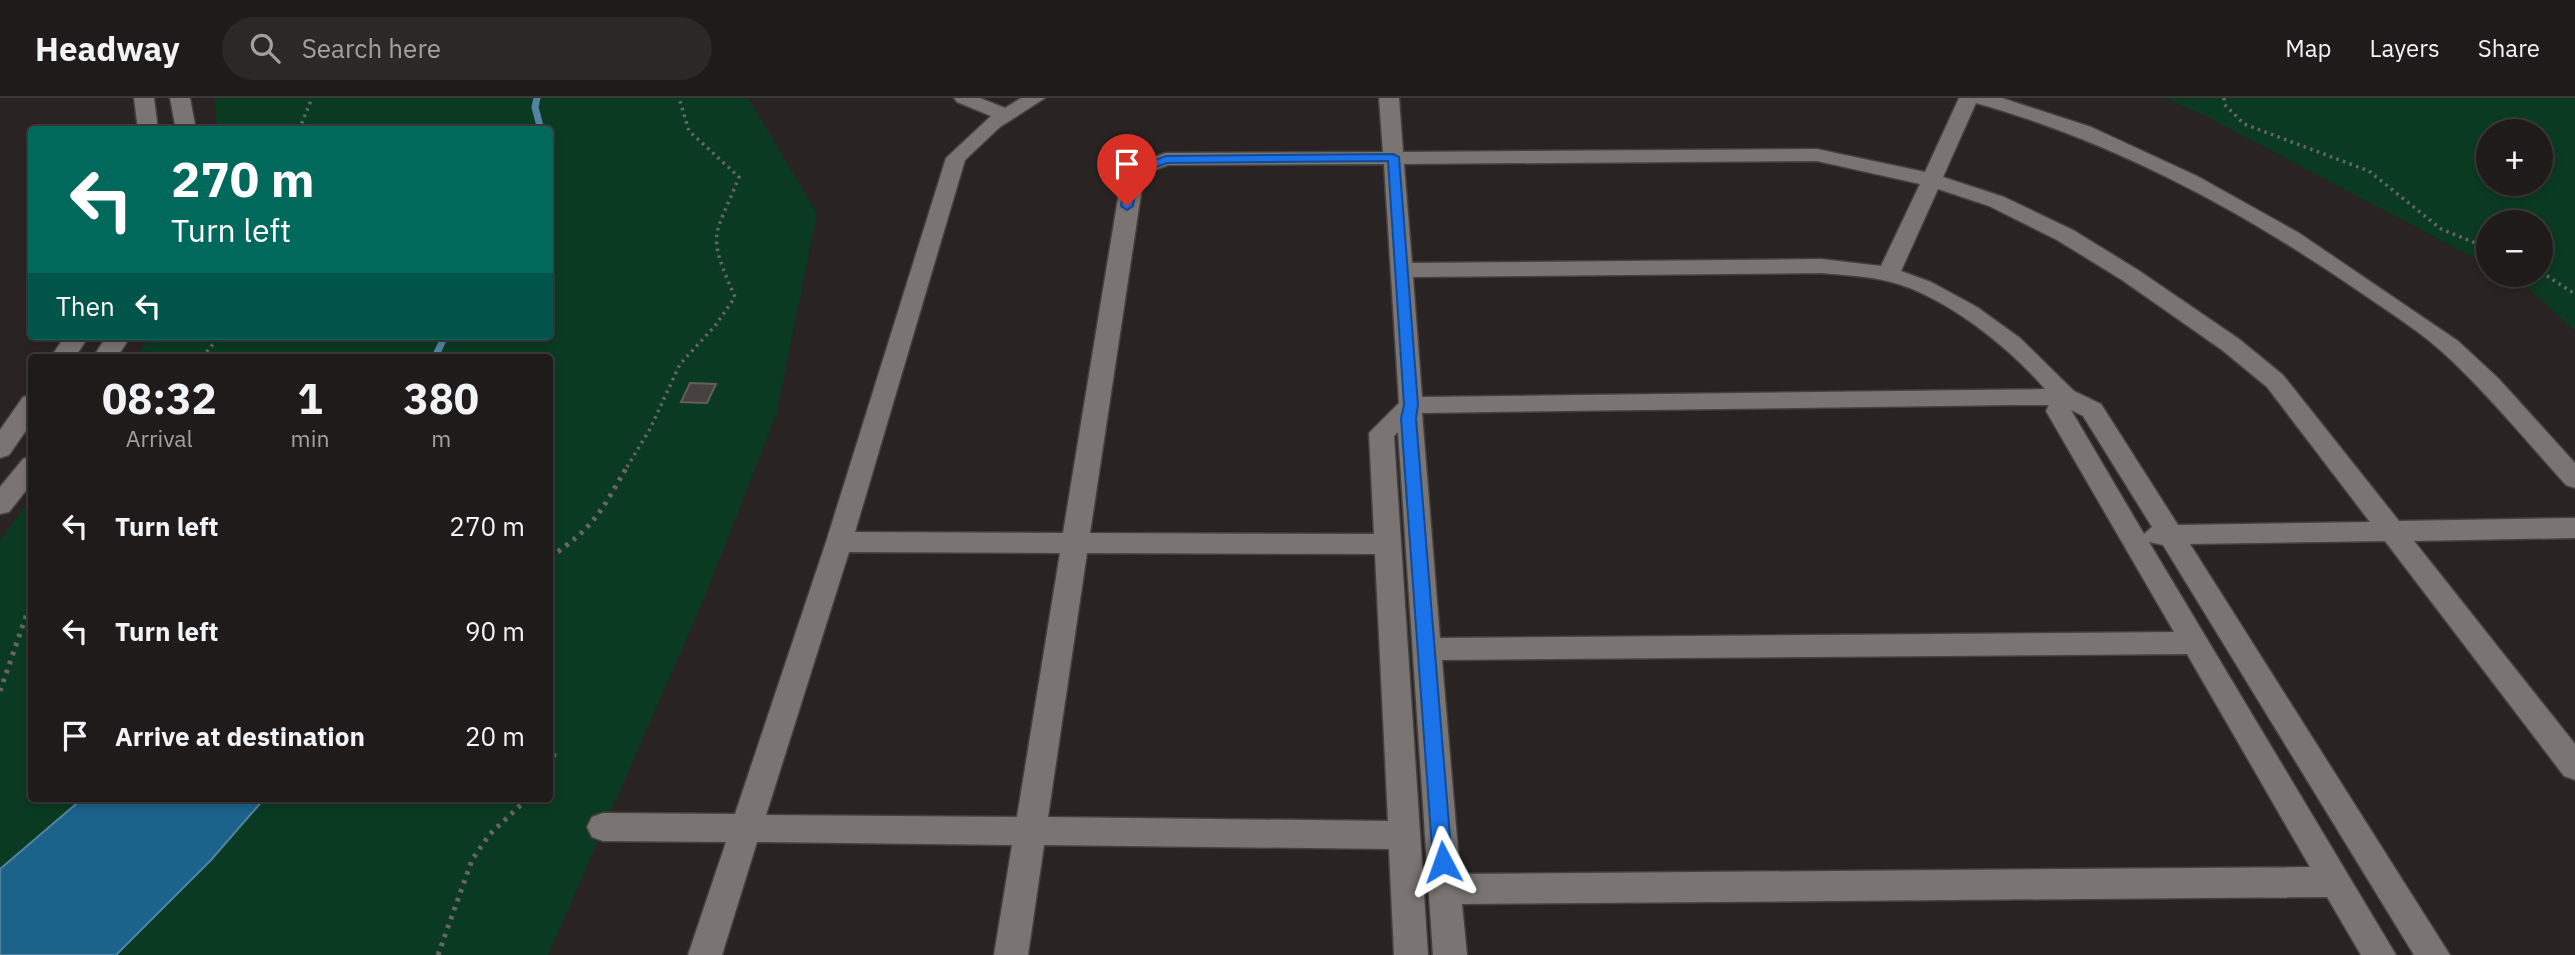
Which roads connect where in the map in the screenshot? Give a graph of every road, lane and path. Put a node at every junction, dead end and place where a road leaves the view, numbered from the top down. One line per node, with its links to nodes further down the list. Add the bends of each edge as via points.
1 (144, 98): 12 (street)
2 (180, 98): 13 (street)
3 (312, 98): 14 (path)
4 (679, 98): 38 (path, via 688,130 730,163 739,177 715,240 735,297 680,364 650,429 596,520)
5 (964, 98): 11 (street)
6 (1035, 98): 11 (street)
7 (1389, 98): 15 (street)
8 (1969, 98): 16 (street)
9 (1981, 98): 29 (street, via 2057,121 2163,168 2235,205 2357,279 2459,355)
10 (2224, 98): 17 (path, via 2224,104 2244,124 2369,171 2441,229)
11 (1005, 115): 35 (street, via 956,158)
12 (148, 126)
13 (185, 126)
14 (301, 126)
15 (1393, 157): 16 (street, via 1817,155); 18 (street); 36 (street, via 1183,158 1136,170)
16 (1931, 181): 19 (street); 32 (street, via 1975,194 2080,244 2220,335 2275,381)
17 (2476, 243)
18 (1401, 270): 19 (street, via 1821,266); 25 (street)
19 (1888, 275): 24 (street, via 1932,292 1999,333)
20 (2553, 280): 21 (path)
21 (2575, 294)
22 (217, 340): 23 (path)
23 (205, 354)
24 (2065, 397): 25 (street); 33 (street, via 2092,410); 34 (street, via 2058,411)
25 (1411, 405): 37 (street, via 1381,433); 41 (street)
26 (28, 409): 27 (street)
27 (0, 449)
28 (28, 470): 30 (street)
29 (2575, 479)
30 (0, 505)
31 (2575, 528): 32 (street)
32 (2392, 531): 33 (street); 43 (street)
33 (2171, 534): 34 (street); 57 (street)
34 (2131, 536): 40 (street)
35 (839, 542): 36 (street); 46 (street)
36 (1075, 543): 37 (street); 47 (street)
37 (1387, 544): 48 (street)
38 (553, 554)
39 (28, 610): 42 (path)
40 (2195, 643): 41 (street); 49 (street)
41 (1426, 649): 50 (street)
42 (0, 691)
43 (2575, 767)
44 (524, 802): 51 (path, via 489,835 472,860)
45 (604, 827): 46 (street)
46 (746, 828): 47 (street); 52 (street)
47 (1030, 831): 48 (street); 53 (street)
48 (1404, 835): 54 (street)
49 (2336, 881): 50 (street); 56 (street)
50 (1445, 889): 55 (street)
51 (438, 955)
52 (705, 955)
53 (1011, 955)
54 (1411, 955)
55 (1450, 955)
56 (2379, 955)
57 (2433, 955)

